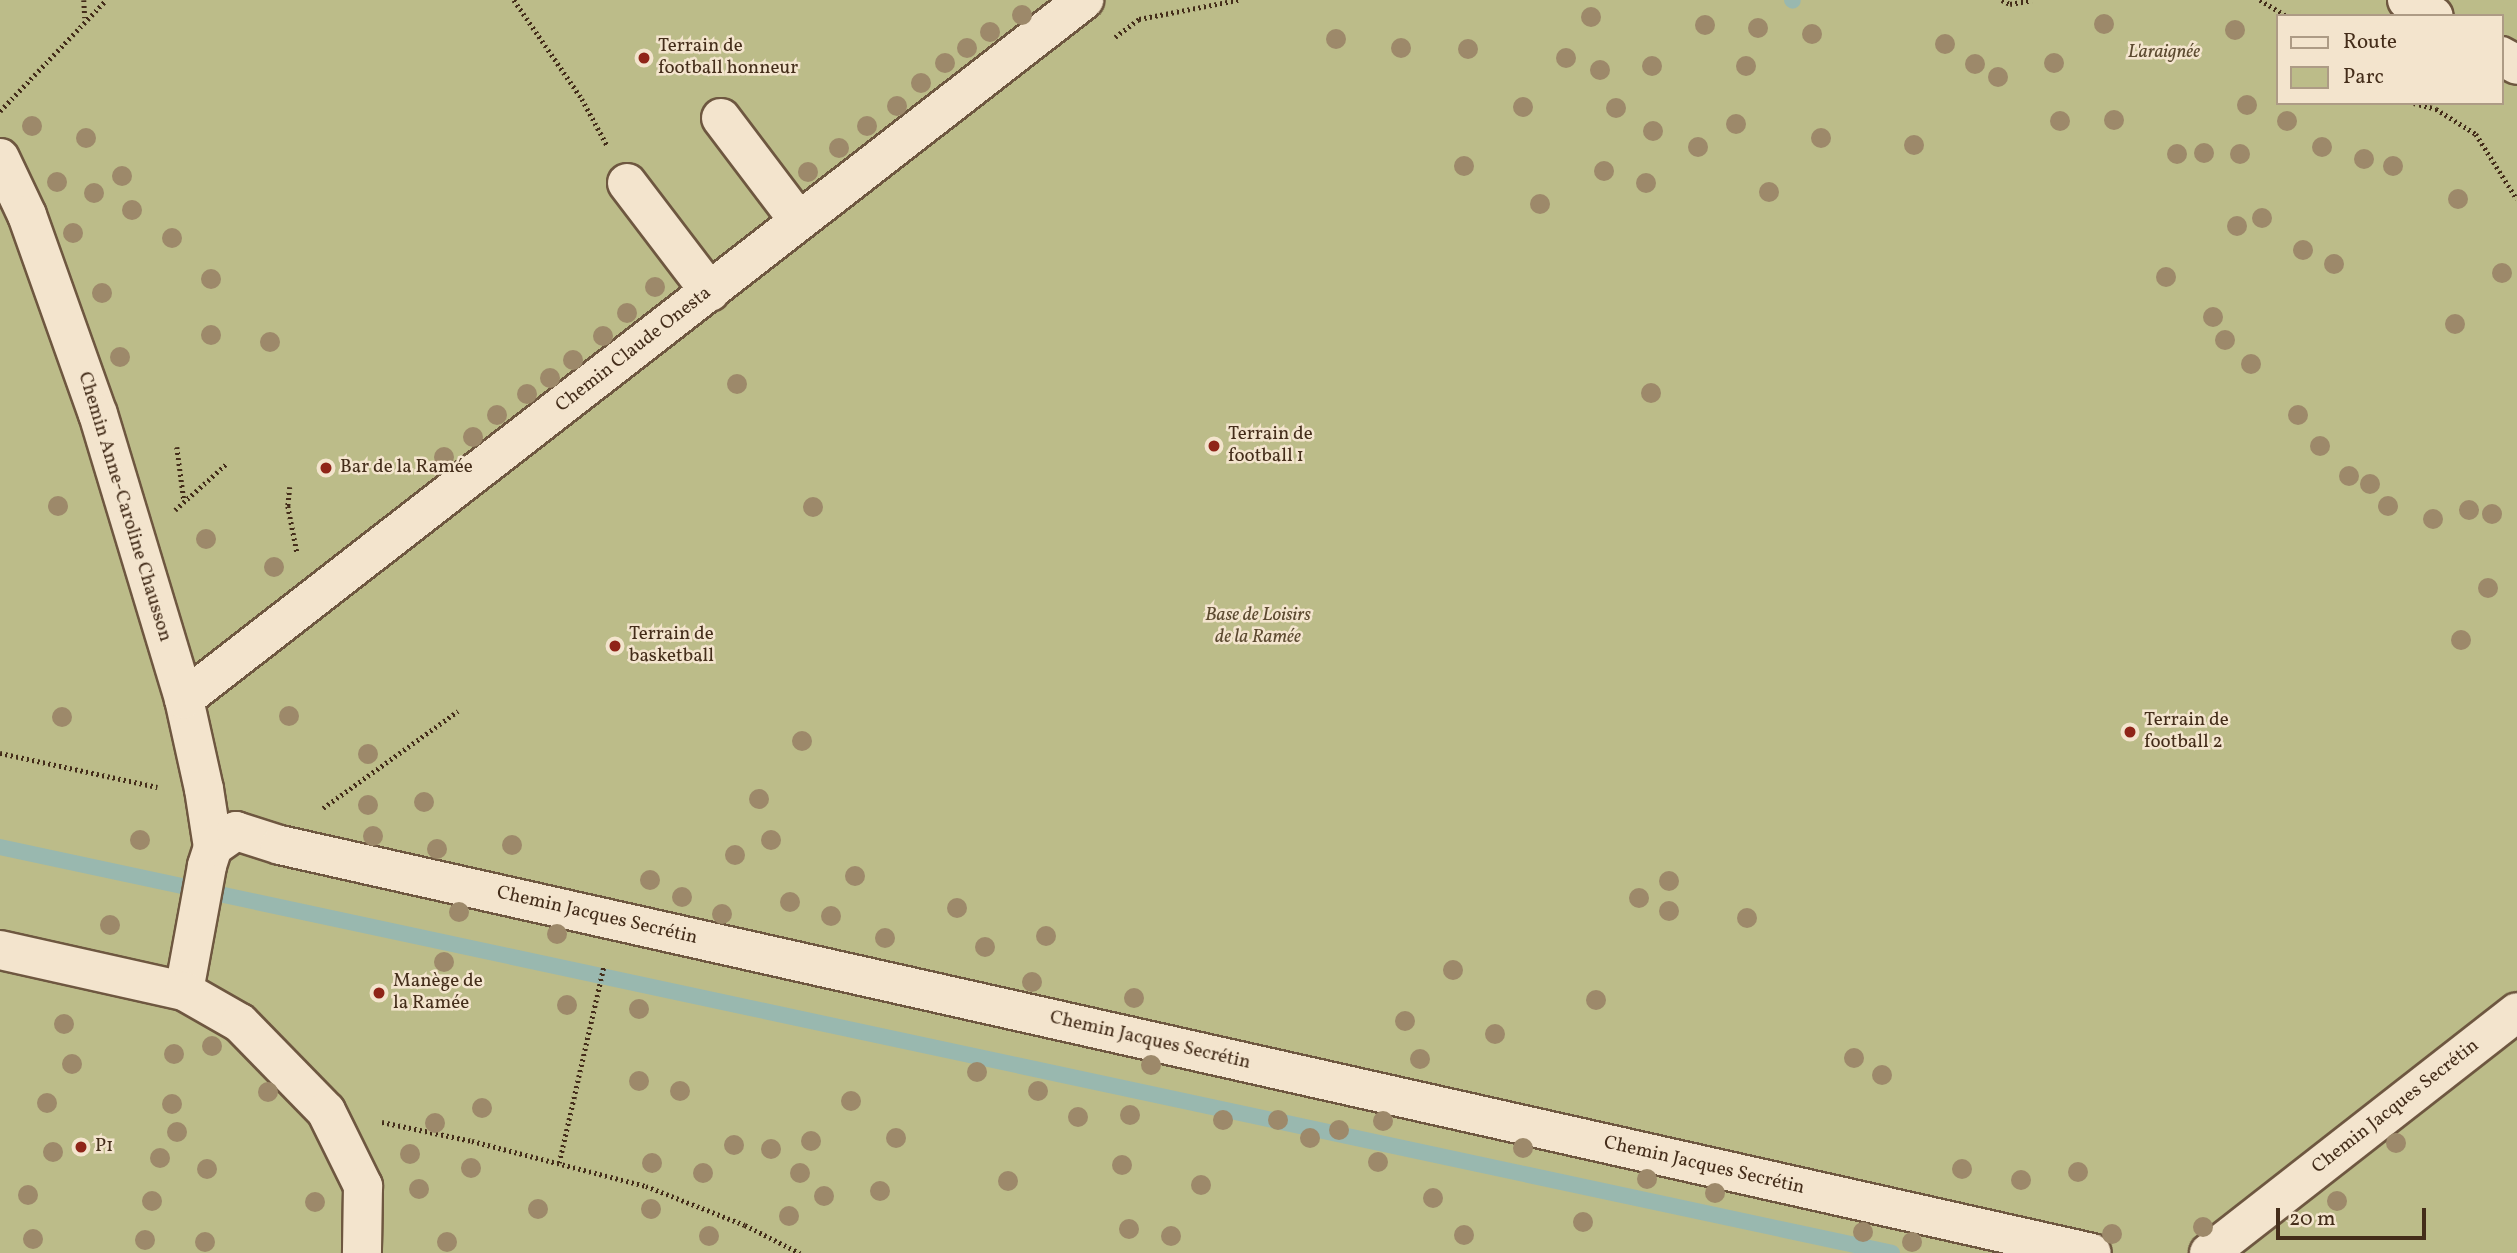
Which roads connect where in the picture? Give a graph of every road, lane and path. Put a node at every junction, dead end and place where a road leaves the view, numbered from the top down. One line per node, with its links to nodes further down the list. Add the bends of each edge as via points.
1 (84, 0): 11 (path)
2 (106, 0): 11 (path)
3 (514, 0): 16 (path, via 582,99)
4 (1084, 0): 18 (lane, Chemin Claude Onesta)
5 (2002, 0): 6 (path, via 2010,4)
6 (2032, 0)
7 (2260, 0): 9 (path)
8 (2407, 0): 10 (lane)
9 (2284, 14)
10 (2431, 14)
11 (85, 19): 13 (path)
12 (2421, 105): 17 (path, via 2476,134)
13 (0, 111)
14 (721, 118): 18 (lane)
15 (0, 158): 24 (lane, Chemin Anne-Caroline Chausson, via 27,215 98,414)
16 (627, 183): 19 (lane)
17 (2517, 199)
18 (799, 221): 19 (lane, Chemin Claude Onesta)
19 (710, 292): 25 (lane, Chemin Claude Onesta)
20 (177, 447): 23 (path)
21 (226, 464): 23 (path)
22 (290, 488): 25 (path, via 288,506 303,582)
23 (184, 501): 24 (path, via 151,531)
24 (134, 538): 26 (lane, Chemin Anne-Caroline Chausson)
25 (316, 596): 26 (lane, Chemin Claude Onesta)
26 (184, 699): 29 (lane, Chemin Anne-Caroline Chausson)
27 (458, 711): 30 (path, via 299,825)
28 (0, 753): 29 (path, via 162,788)
29 (204, 789): 31 (lane, Chemin Anne-Caroline Chausson)
30 (280, 845): 31 (lane, Chemin Jacques Secrétin, via 236,831); 40 (lane, Chemin Jacques Secrétin)
31 (210, 856): 34 (lane, Chemin Anne-Caroline Chausson)
32 (0, 950): 34 (lane)
33 (603, 967): 37 (path)
34 (184, 991): 38 (lane, via 240,1023 326,1111 363,1186)
35 (2517, 1013): 41 (lane, Chemin Jacques Secrétin)
36 (380, 1121): 37 (path)
37 (559, 1163): 39 (path, via 646,1186 745,1225)
38 (362, 1253)
39 (800, 1253)
40 (2092, 1253)
41 (2209, 1253)

